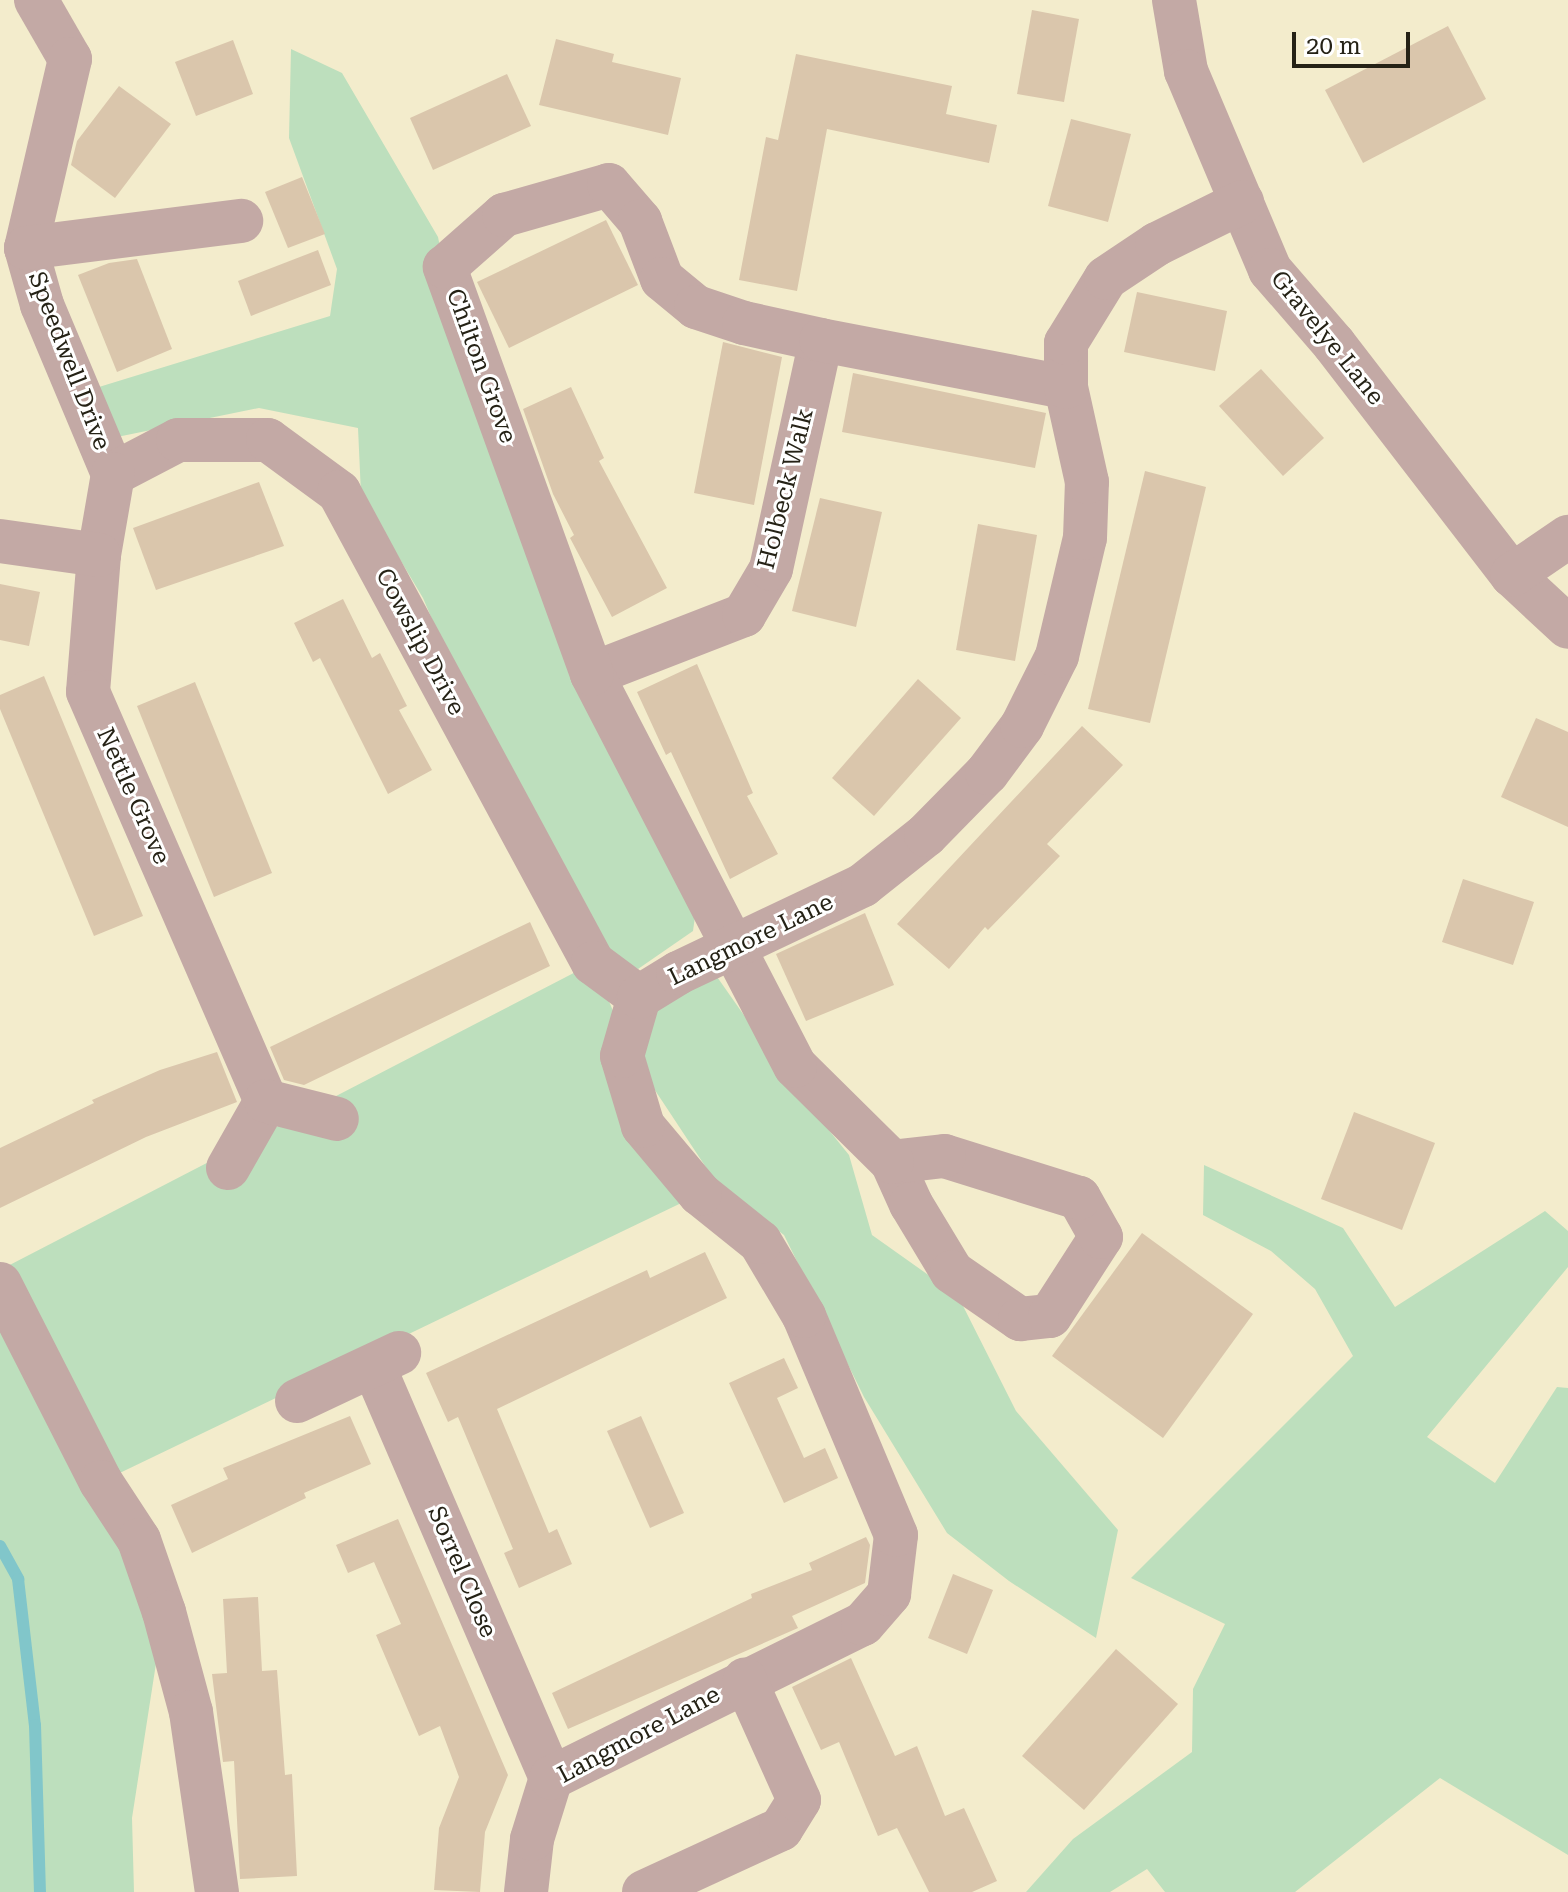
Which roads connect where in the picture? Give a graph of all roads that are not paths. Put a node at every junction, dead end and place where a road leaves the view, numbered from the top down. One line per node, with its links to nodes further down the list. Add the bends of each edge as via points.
1 (36, 0): 5 (street, Speedwell Drive, via 70,59)
2 (1174, 0): 3 (street, Gravelye Lane, via 1186,71)
3 (1242, 202): 7 (street, Langmore Lane, via 1157,244 1106,278 1066,343); 12 (street, Gravelye Lane, via 1270,270 1334,344)
4 (241, 221): 5 (street, Speedwell Drive)
5 (26, 248): 8 (street, Speedwell Drive, via 42,305)
6 (821, 340): 7 (street, Chilton Grove); 14 (street, Holbeck Walk, via 771,569 744,615); 14 (street, Chilton Grove, via 696,307 662,279 640,221 609,185 504,215 445,267)
7 (1066, 387): 15 (street, Langmore Lane, via 1087,482 1085,538 1057,656 1022,726 987,773 926,835 863,885)
8 (113, 474): 11 (street, Nettle Grove); 16 (street, Cowslip Drive, via 178,440 268,440 339,492 593,963)
9 (1568, 537): 12 (street)
10 (0, 541): 11 (street)
11 (99, 555): 17 (street, Nettle Grove, via 88,692)
12 (1512, 575): 13 (street, Gravelye Lane)
13 (1568, 627)
14 (592, 674): 15 (street, Chilton Grove)
15 (731, 947): 16 (street, Langmore Lane); 19 (street, Chilton Grove, via 795,1066)
16 (639, 997): 23 (street, Langmore Lane, via 622,1056 643,1126 700,1194 760,1242 804,1316 896,1535 889,1594 863,1624)
17 (266, 1101): 18 (street); 20 (street)
18 (337, 1119)
19 (892, 1162): 19 (street, via 944,1156 1079,1198 1101,1237 1050,1316 1020,1319 952,1272)
20 (228, 1168)
21 (0, 1284): 25 (street, via 101,1482 139,1540 191,1712)
22 (297, 1401): 24 (street, Sorrel Close, via 386,1360)
23 (745, 1680): 24 (street, Langmore Lane); 27 (street, Langmore Lane, via 799,1800 781,1829)
24 (551, 1778): 26 (street, Langmore Lane, via 532,1839)
25 (217, 1892)
26 (526, 1892)
27 (644, 1892)

